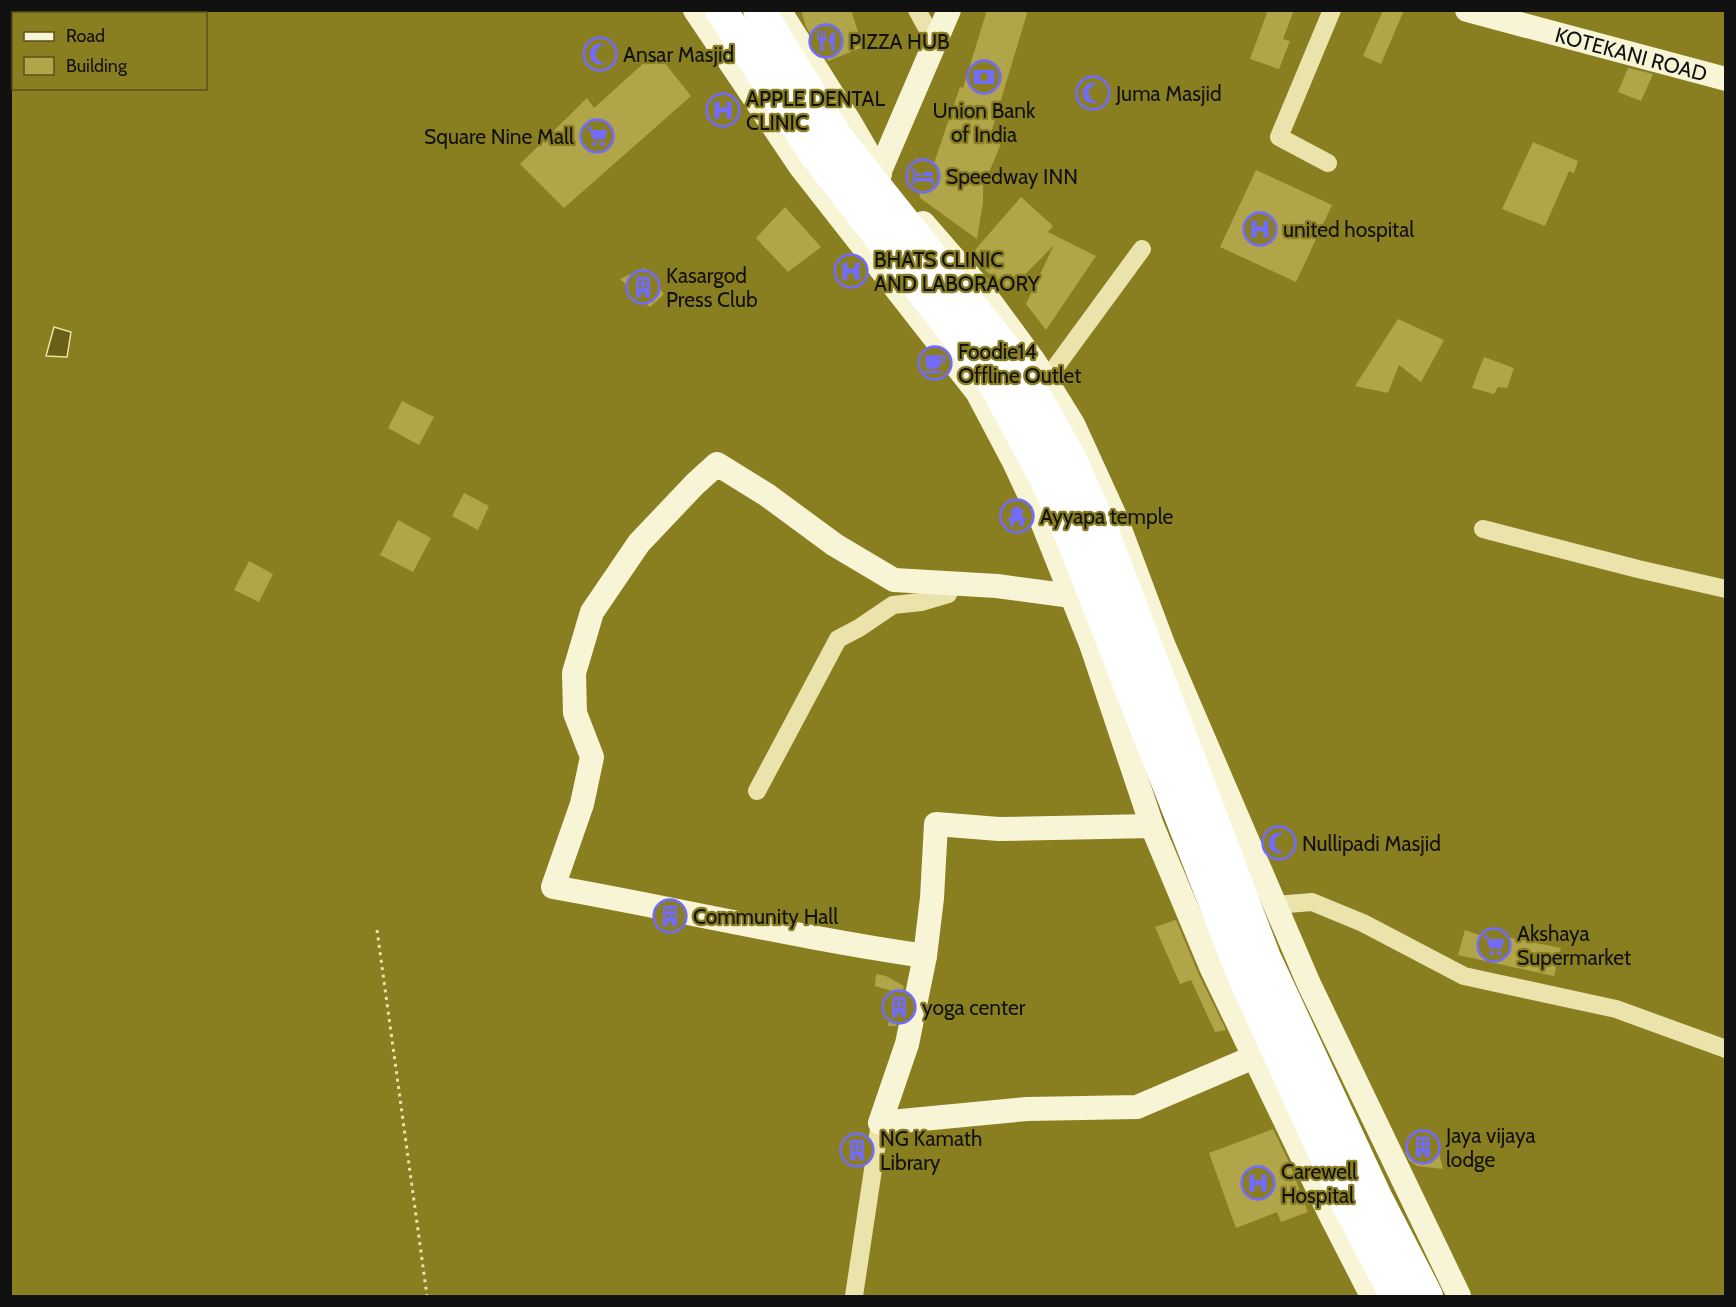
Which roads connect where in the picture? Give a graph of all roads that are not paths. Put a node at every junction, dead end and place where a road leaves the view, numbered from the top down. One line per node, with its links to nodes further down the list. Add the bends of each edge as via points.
1 (695, 10): 19 (street, via 800,166 977,392 1029,493)
2 (721, 10): 14 (highway, via 815,154)
3 (759, 10): 14 (highway)
4 (779, 10): 12 (street)
5 (917, 10): 9 (street)
6 (950, 10): 9 (street)
7 (1332, 10): 11 (street, via 1279,137)
8 (1467, 10): 10 (street, KOTEKANI ROAD)
9 (935, 43): 12 (street)
10 (1725, 79)
11 (1328, 163)
12 (879, 173): 15 (street, via 984,293)
13 (1142, 249): 15 (street)
14 (936, 285): 29 (highway, via 1044,476 1242,973 1346,1201); 30 (highway, via 1018,365 1071,460 1103,532 1265,958 1376,1197)
15 (1046, 380): 22 (street, via 1073,424 1115,516 1163,644)
16 (1483, 529): 18 (street)
17 (952, 585): 19 (street, via 997,586); 20 (street, via 948,594 893,605 838,639); 23 (street, via 894,580 835,545 768,495 717,464 639,543 592,612 574,673 575,713 592,757 582,804 553,887 839,944)
18 (1725, 588)
19 (1072, 596): 21 (street)
20 (757, 791)
21 (1152, 826): 23 (street, via 999,829 936,824); 25 (street)
22 (1275, 905): 24 (street, via 1312,902 1363,923 1464,976 1616,1009); 31 (street)
23 (925, 956): 26 (street, via 907,1044)
24 (1725, 1049)
25 (1254, 1057): 26 (street, via 1137,1107 1027,1109); 28 (street)
26 (880, 1123): 27 (street)
27 (854, 1296)
28 (1372, 1296)
29 (1396, 1296)
30 (1427, 1296)
31 (1459, 1296)

